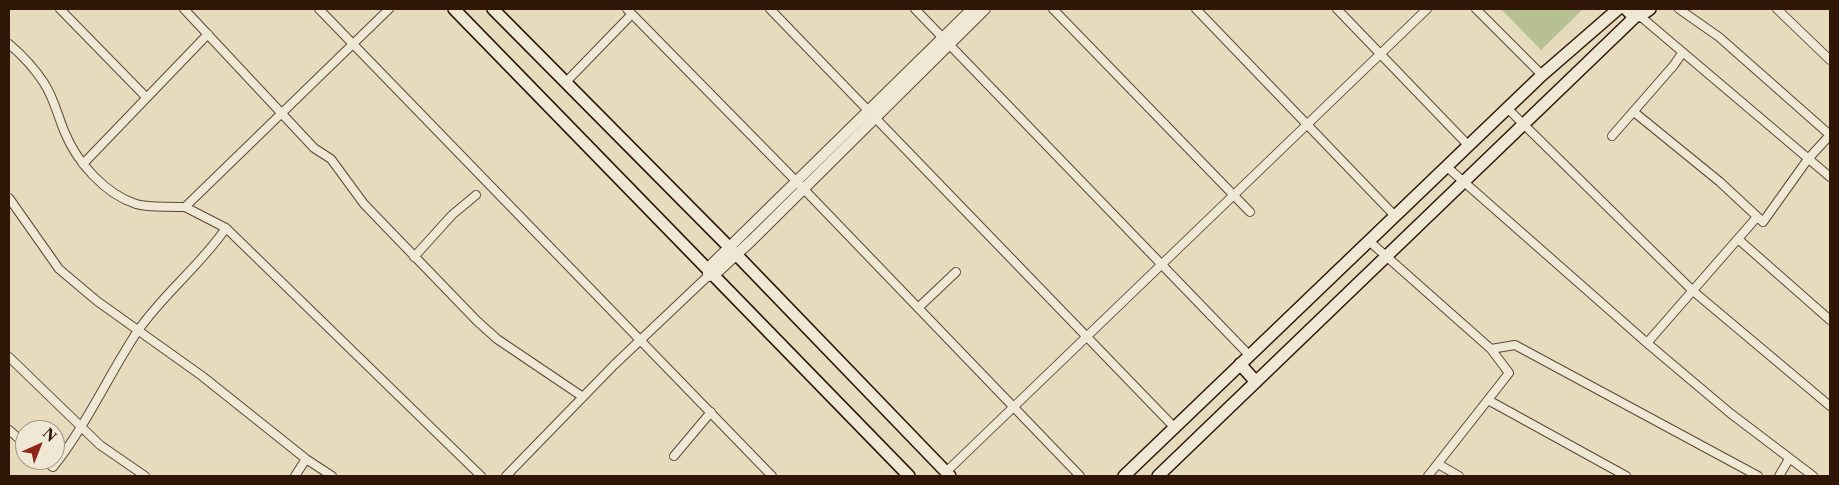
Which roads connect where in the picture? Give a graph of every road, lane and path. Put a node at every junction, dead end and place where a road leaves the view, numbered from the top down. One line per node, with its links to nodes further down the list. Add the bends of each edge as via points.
1 (60, 9): 30 (street)
2 (184, 9): 21 (street)
3 (319, 9): 23 (street)
4 (389, 9): 23 (street)
5 (454, 9): 61 (main road)
6 (493, 9): 29 (main road)
7 (770, 9): 33 (street)
8 (915, 9): 22 (street)
9 (972, 9): 22 (street)
10 (985, 9): 22 (street)
11 (1053, 9): 47 (street)
12 (1196, 9): 35 (street)
13 (1337, 9): 26 (street)
14 (1427, 9): 26 (street)
15 (1476, 9): 28 (street)
16 (1618, 9): 28 (main road)
17 (1679, 9): 37 (street, via 1719,37)
18 (1777, 9): 27 (street)
19 (630, 12): 29 (street); 45 (street)
20 (1638, 12): 25 (street); 36 (main road)
21 (208, 34): 30 (street); 32 (street)
22 (945, 41): 33 (street); 59 (street)
23 (352, 43): 32 (street); 67 (street)
24 (9, 44): 41 (street, via 44,83 65,135)
25 (1682, 53): 34 (street); 40 (street)
26 (1381, 54): 35 (street); 39 (street)
27 (1830, 60)
28 (1542, 75): 31 (main road)
29 (566, 82): 56 (main road)
30 (146, 97): 41 (street)
31 (1508, 109): 36 (street); 39 (main road)
32 (282, 111): 49 (street); 57 (street, via 314,148 330,159 364,204)
33 (872, 112): 45 (street); 66 (street)
34 (1634, 112): 38 (street); 52 (street, via 1720,182)
35 (1307, 124): 47 (street); 51 (street)
36 (1524, 124): 44 (main road); 62 (street)
37 (1830, 135): 40 (street)
38 (1612, 136)
39 (1469, 146): 42 (main road)
40 (1808, 159): 43 (street); 52 (street, via 1763,222)
41 (83, 164): 49 (street, via 116,195 136,204)
42 (1447, 167): 44 (street); 51 (main road)
43 (1830, 177)
44 (1463, 183): 58 (main road); 68 (street)
45 (799, 184): 56 (street); 63 (street)
46 (476, 195): 57 (street, via 452,215)
47 (1233, 195): 50 (street); 59 (street)
48 (9, 198): 65 (street, via 59,268)
49 (185, 207): 53 (street)
50 (1250, 212)
51 (1395, 216): 55 (main road)
52 (1757, 217): 54 (street)
53 (226, 228): 65 (street, via 212,249 163,298); 90 (street)
54 (1738, 239): 62 (street); 64 (street)
55 (1369, 241): 58 (street); 70 (main road)
56 (733, 251): 61 (street); 86 (main road)
57 (414, 257): 74 (street, via 497,339)
58 (1386, 257): 69 (street); 73 (main road)
59 (1161, 264): 66 (street); 70 (street)
60 (956, 272): 63 (street)
61 (710, 273): 67 (street); 93 (main road)
62 (1693, 291): 68 (street); 76 (street)
63 (918, 308): 77 (street)
64 (1830, 320)
65 (138, 332): 79 (street); 83 (street, via 202,376)
66 (1087, 335): 77 (street); 80 (street)
67 (641, 340): 74 (street); 78 (street)
68 (1647, 343): 84 (street)
69 (1491, 348): 75 (street, via 1509,373); 100 (street, via 1515,345)
70 (1249, 355): 72 (main road)
71 (9, 357): 79 (street)
72 (1240, 364): 73 (main road); 80 (main road)
73 (1256, 382): 96 (main road)
74 (583, 398): 91 (street)
75 (1488, 400): 85 (street); 99 (street)
76 (1830, 406)
77 (1013, 407): 86 (street); 94 (street)
78 (711, 412): 82 (street); 92 (street)
79 (80, 426): 81 (street); 87 (street, via 100,445)
80 (1174, 427): 95 (main road)
81 (65, 452)
82 (674, 456)
83 (306, 459): 88 (street); 89 (street)
84 (1789, 459): 101 (street); 102 (street)
85 (1438, 464): 97 (street); 98 (street)
86 (948, 474)
87 (145, 476)
88 (295, 476)
89 (332, 476)
90 (481, 476)
91 (508, 476)
92 (772, 476)
93 (909, 476)
94 (1080, 476)
95 (1124, 476)
96 (1158, 476)
97 (1428, 476)
98 (1459, 476)
99 (1626, 476)
100 (1758, 476)
101 (1779, 476)
102 (1813, 476)

